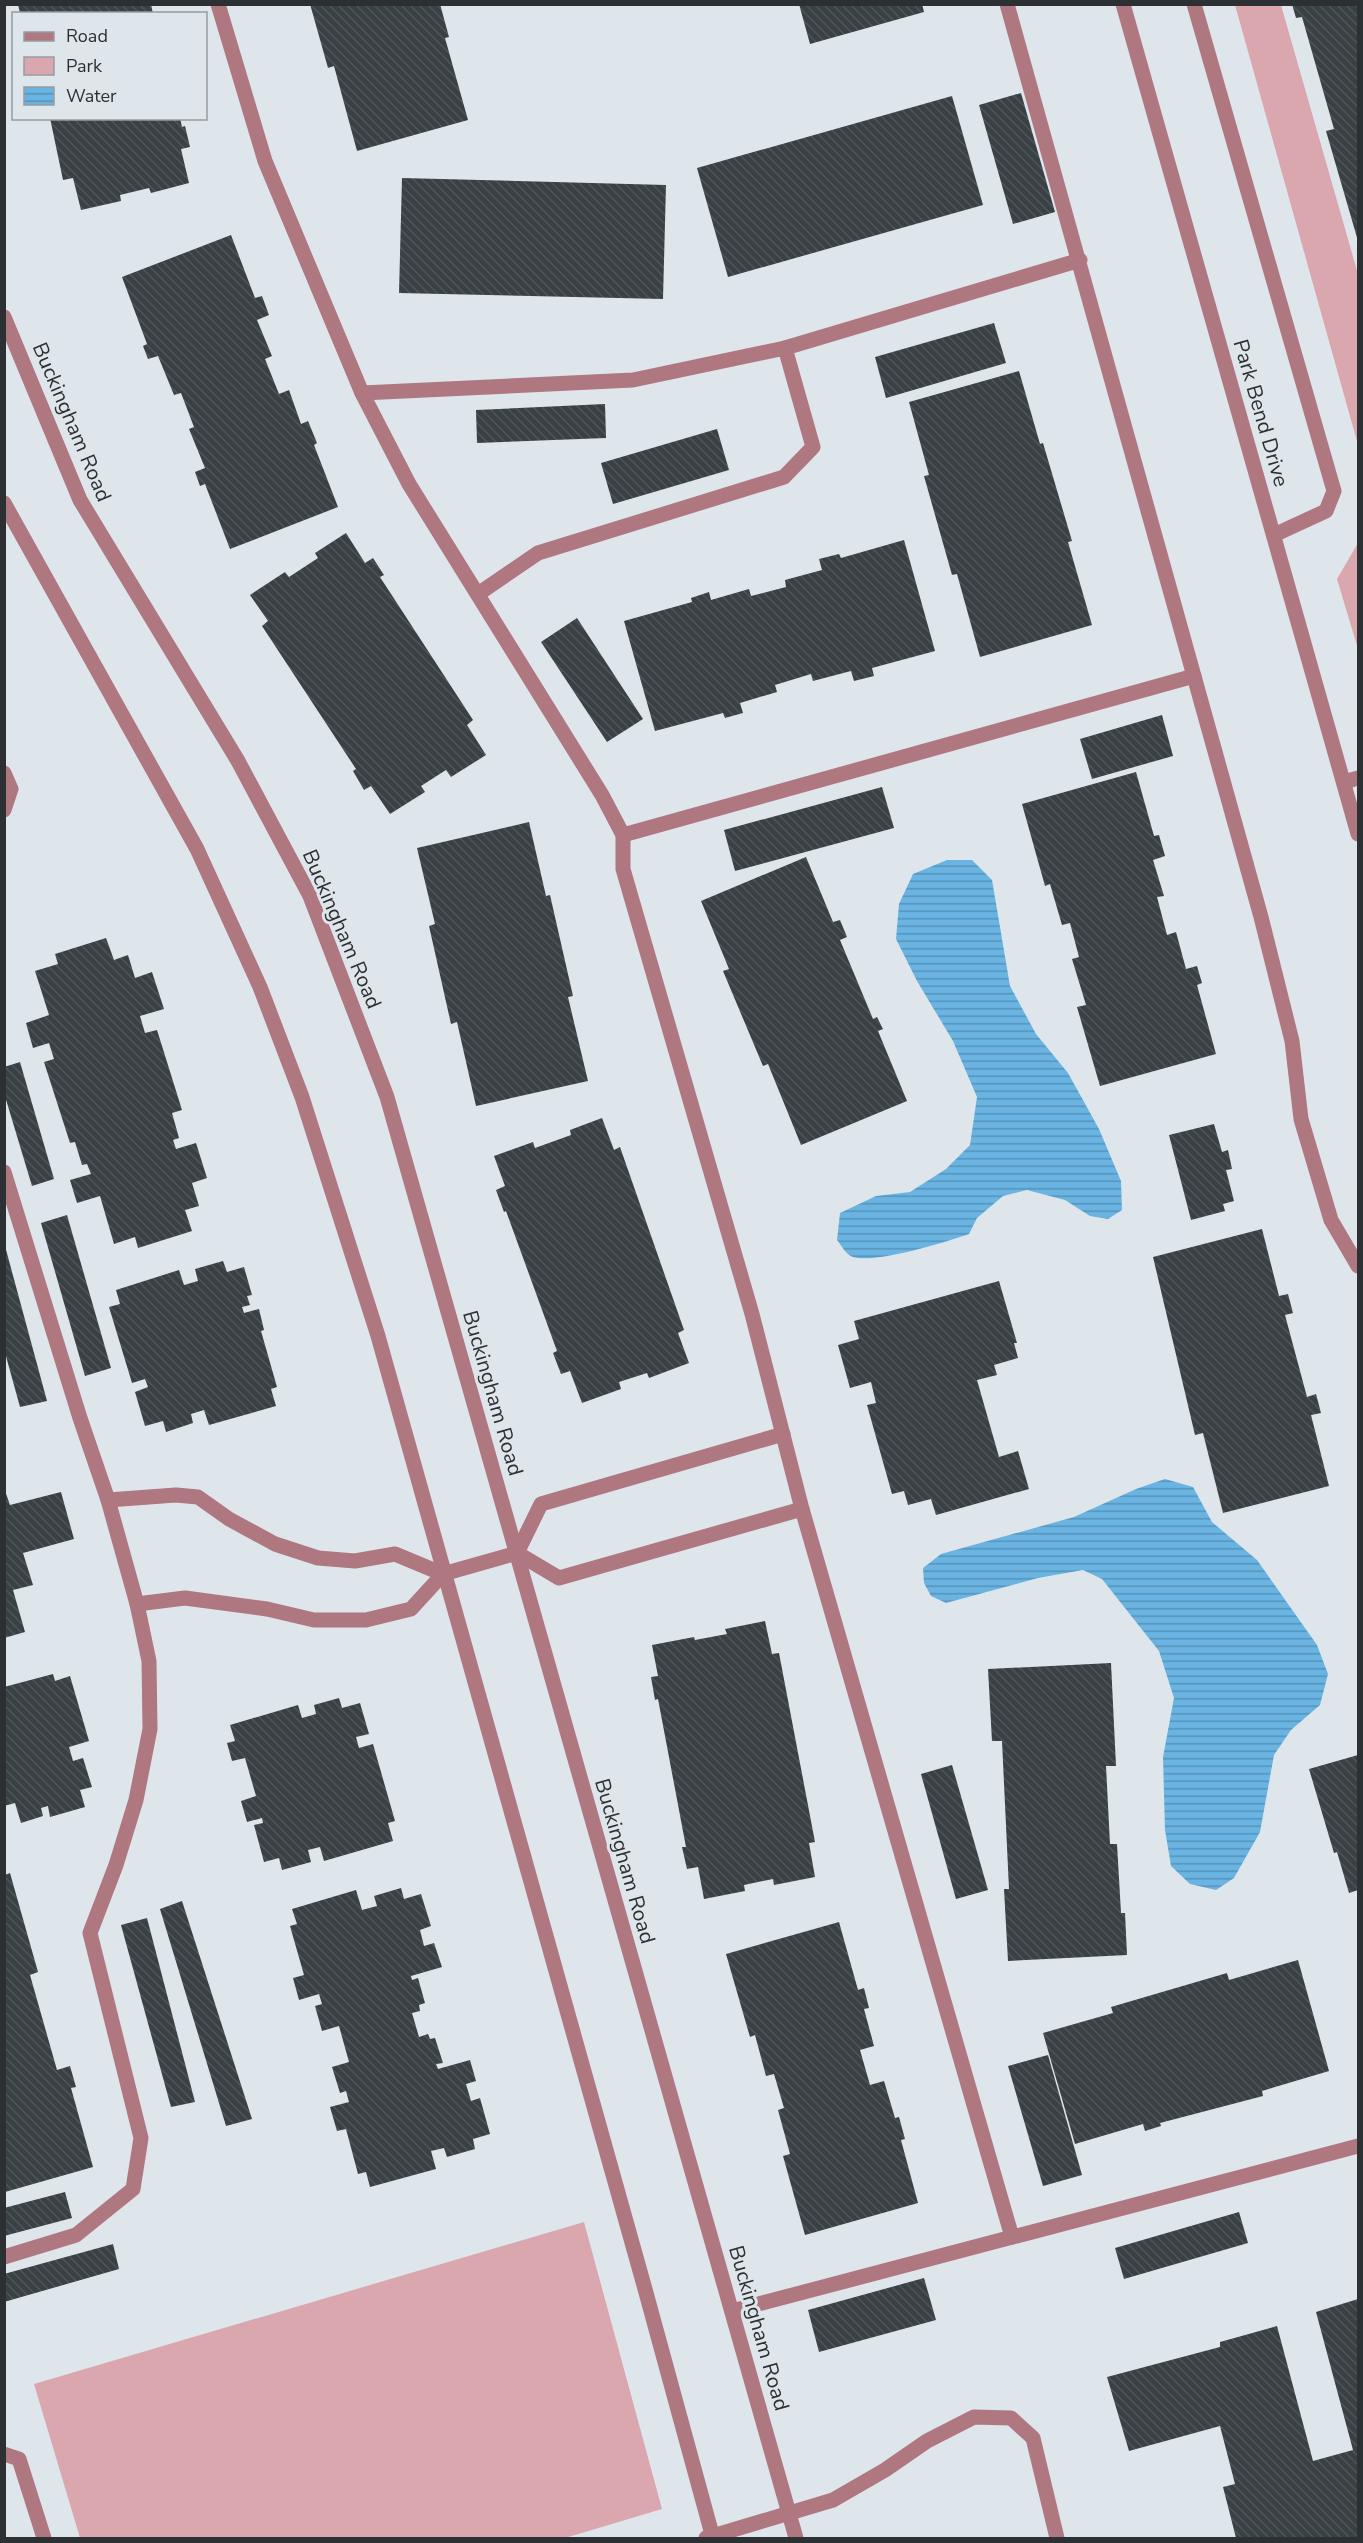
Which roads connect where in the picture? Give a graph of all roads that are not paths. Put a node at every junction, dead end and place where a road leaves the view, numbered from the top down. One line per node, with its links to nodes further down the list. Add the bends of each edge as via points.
1 (218, 4): 8 (street, via 265,161)
2 (1007, 4): 5 (street)
3 (1123, 4): 10 (street, Park Bend Drive)
4 (1194, 4): 10 (street, via 1334,491 1326,511)
5 (1080, 260): 7 (street); 12 (street)
6 (4, 317): 23 (street, Buckingham Road, via 80,500 238,760 310,896 387,1096)
7 (785, 348): 8 (street, via 633,380); 11 (street, via 813,447 784,477 538,553)
8 (362, 393): 11 (street, via 409,484)
9 (4, 502): 24 (street, via 197,849 260,987 302,1097 378,1336)
10 (1274, 535): 14 (street, Park Bend Drive)
11 (478, 594): 17 (street)
12 (1194, 676): 17 (street); 19 (street, via 1262,917 1292,1041 1301,1119 1331,1220)
13 (4, 773): 15 (street, via 11,789)
14 (1351, 780): 16 (street, Park Bend Drive)
15 (4, 810)
16 (1359, 834)
17 (623, 835): 20 (street, via 623,869)
18 (4, 1172): 21 (street)
19 (1359, 1266)
20 (783, 1434): 22 (street); 23 (street, via 541,1504)
21 (108, 1500): 24 (street, via 198,1497 275,1544 318,1558 355,1561 395,1554); 25 (street)
22 (802, 1509): 23 (street, via 559,1578); 27 (street)
23 (517, 1553): 24 (street); 29 (street, Buckingham Road)
24 (443, 1574): 25 (street, via 411,1609 366,1620 314,1620 185,1598); 33 (street, via 639,2266)
25 (137, 1604): 28 (street, via 149,1661 150,1729 136,1800 90,1933 141,2138 133,2189 76,2235)
26 (1359, 2146): 27 (street)
27 (1012, 2237): 29 (street)
28 (4, 2257)
29 (732, 2311): 31 (street, Buckingham Road)
30 (4, 2454): 32 (street, via 19,2459)
31 (790, 2515): 33 (street); 34 (street, Buckingham Road); 35 (street, via 833,2500 927,2441 974,2417 1011,2418 1033,2438)
32 (44, 2538)
33 (710, 2538)
34 (796, 2538)
35 (1057, 2538)

